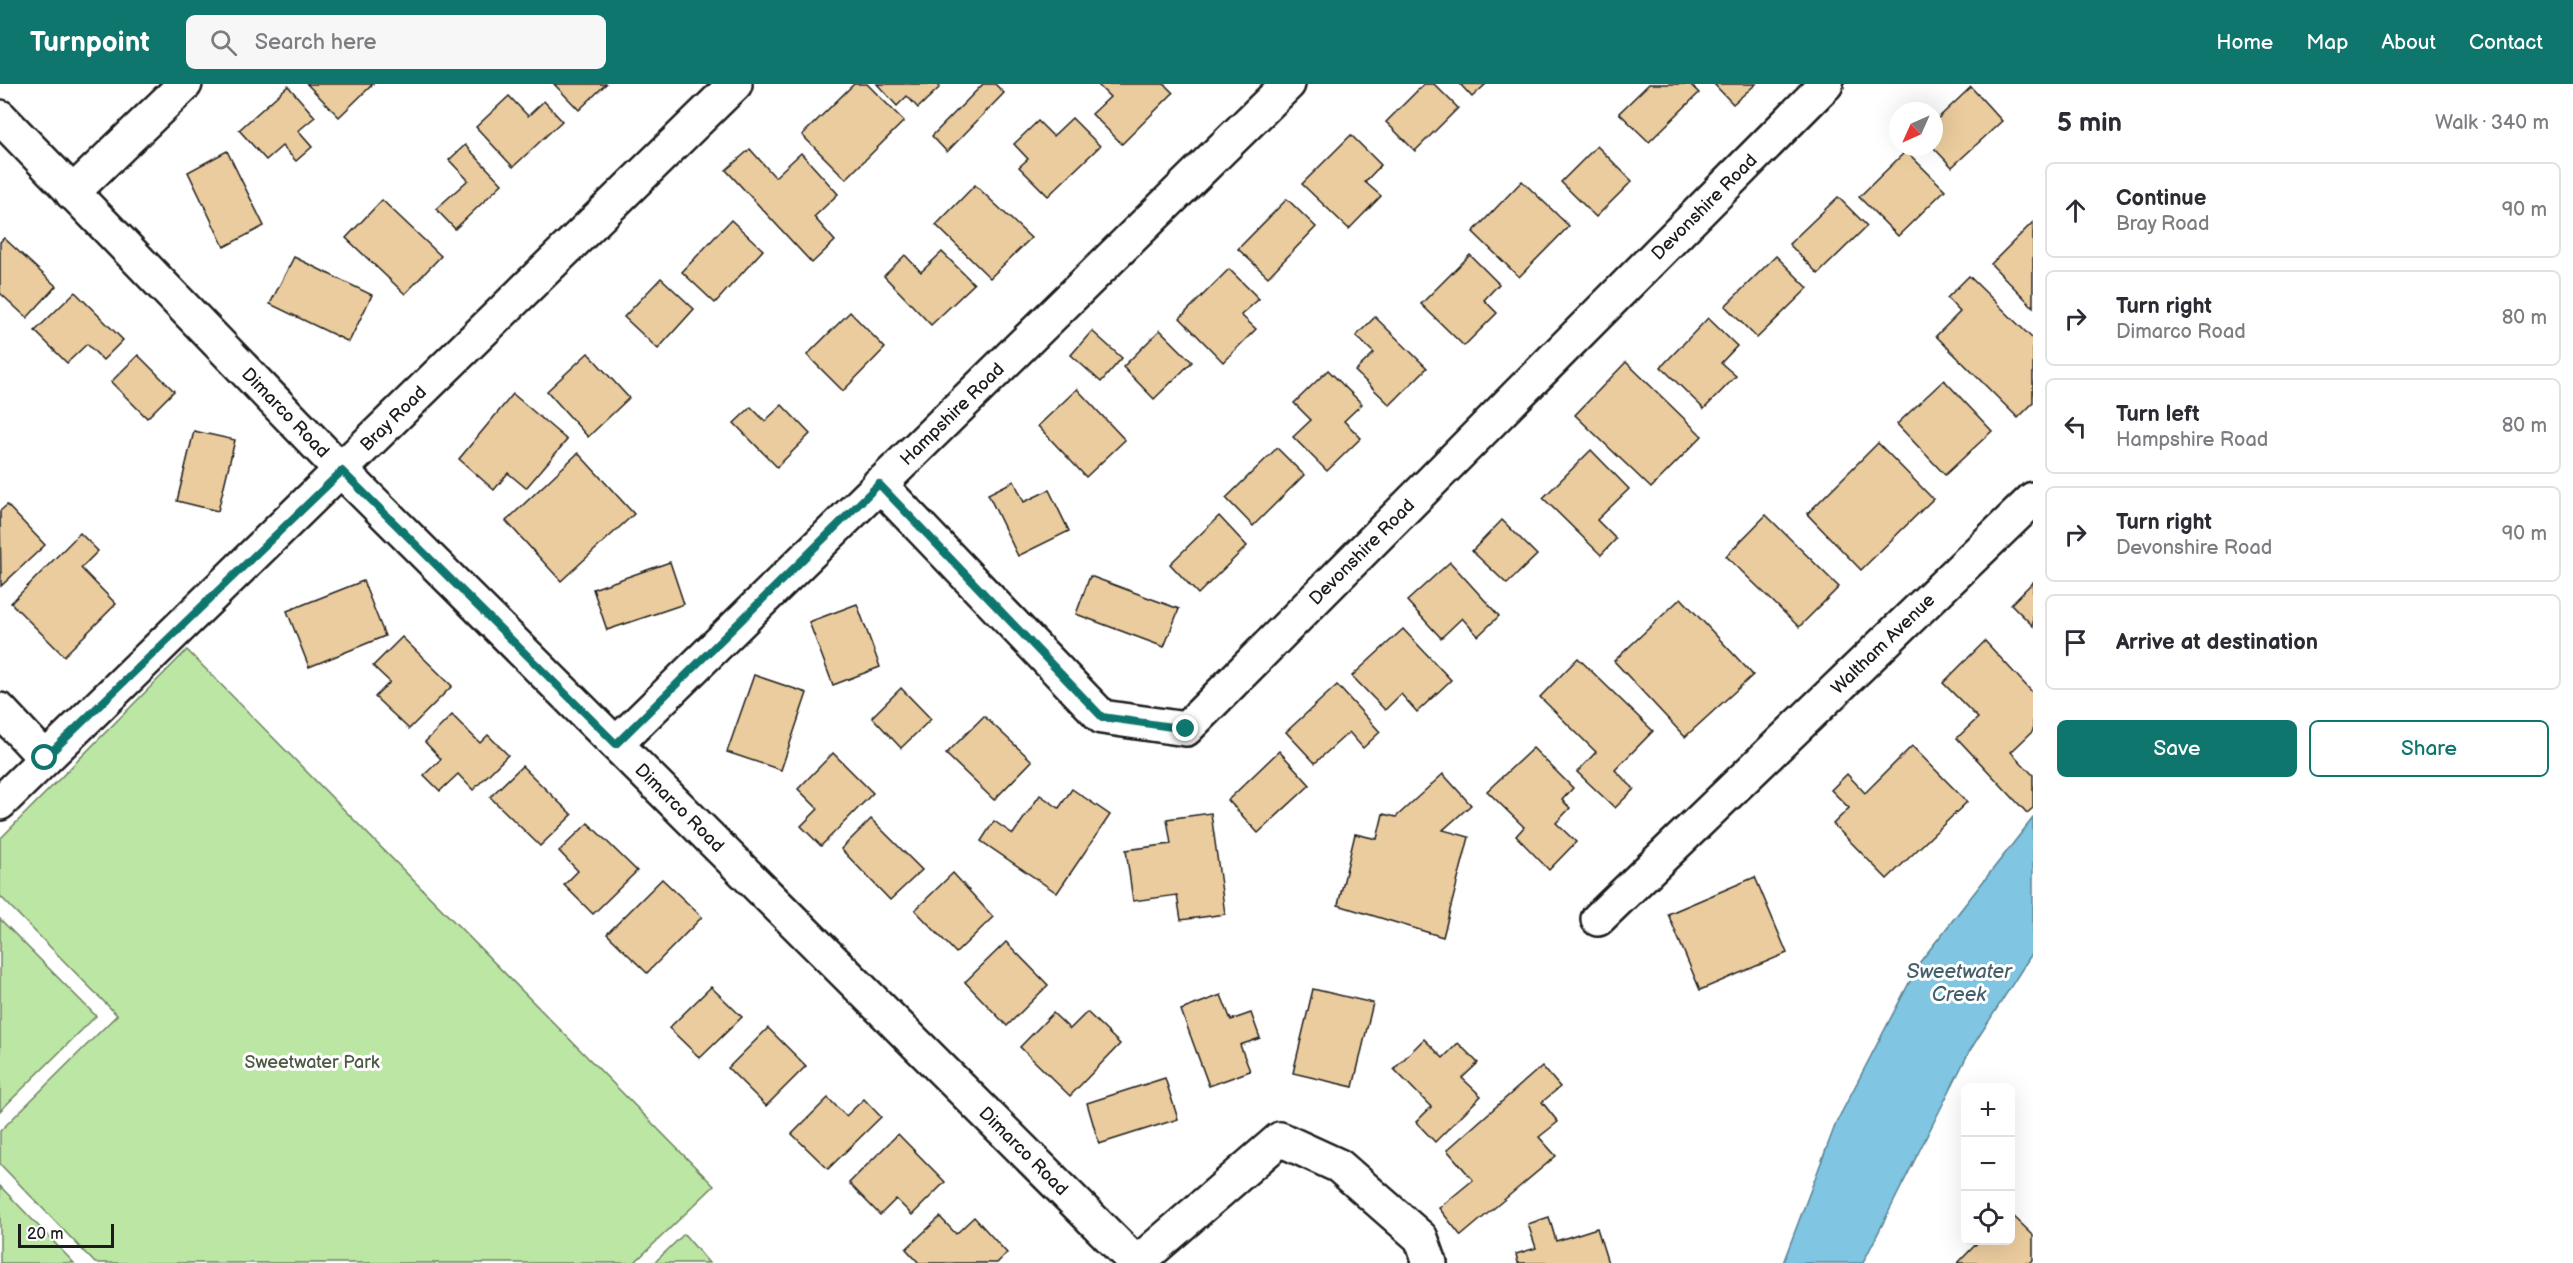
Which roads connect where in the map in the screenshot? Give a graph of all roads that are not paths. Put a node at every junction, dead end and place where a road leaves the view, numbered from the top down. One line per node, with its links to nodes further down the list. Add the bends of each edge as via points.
1 (185, 84): 6 (street)
2 (735, 84): 7 (street, Bray Road)
3 (1288, 84): 8 (street, Hampshire Road)
4 (1826, 84): 8 (street, Devonshire Road, via 1186,729 1102,717)
5 (0, 117): 6 (street, Dimarco Road)
6 (72, 193): 7 (street, Dimarco Road)
7 (342, 471): 11 (street, Dimarco Road); 12 (street, Bray Road)
8 (879, 484): 11 (street, Hampshire Road)
9 (2033, 499): 14 (street, Waltham Avenue)
10 (0, 710): 12 (street)
11 (616, 744): 15 (street, Dimarco Road)
12 (45, 758): 13 (street, Bray Road)
13 (0, 803)
14 (1598, 919)
15 (1136, 1262): 16 (street, Dimarco Road, via 1280,1139 1339,1166 1421,1238)
16 (1430, 1263)

